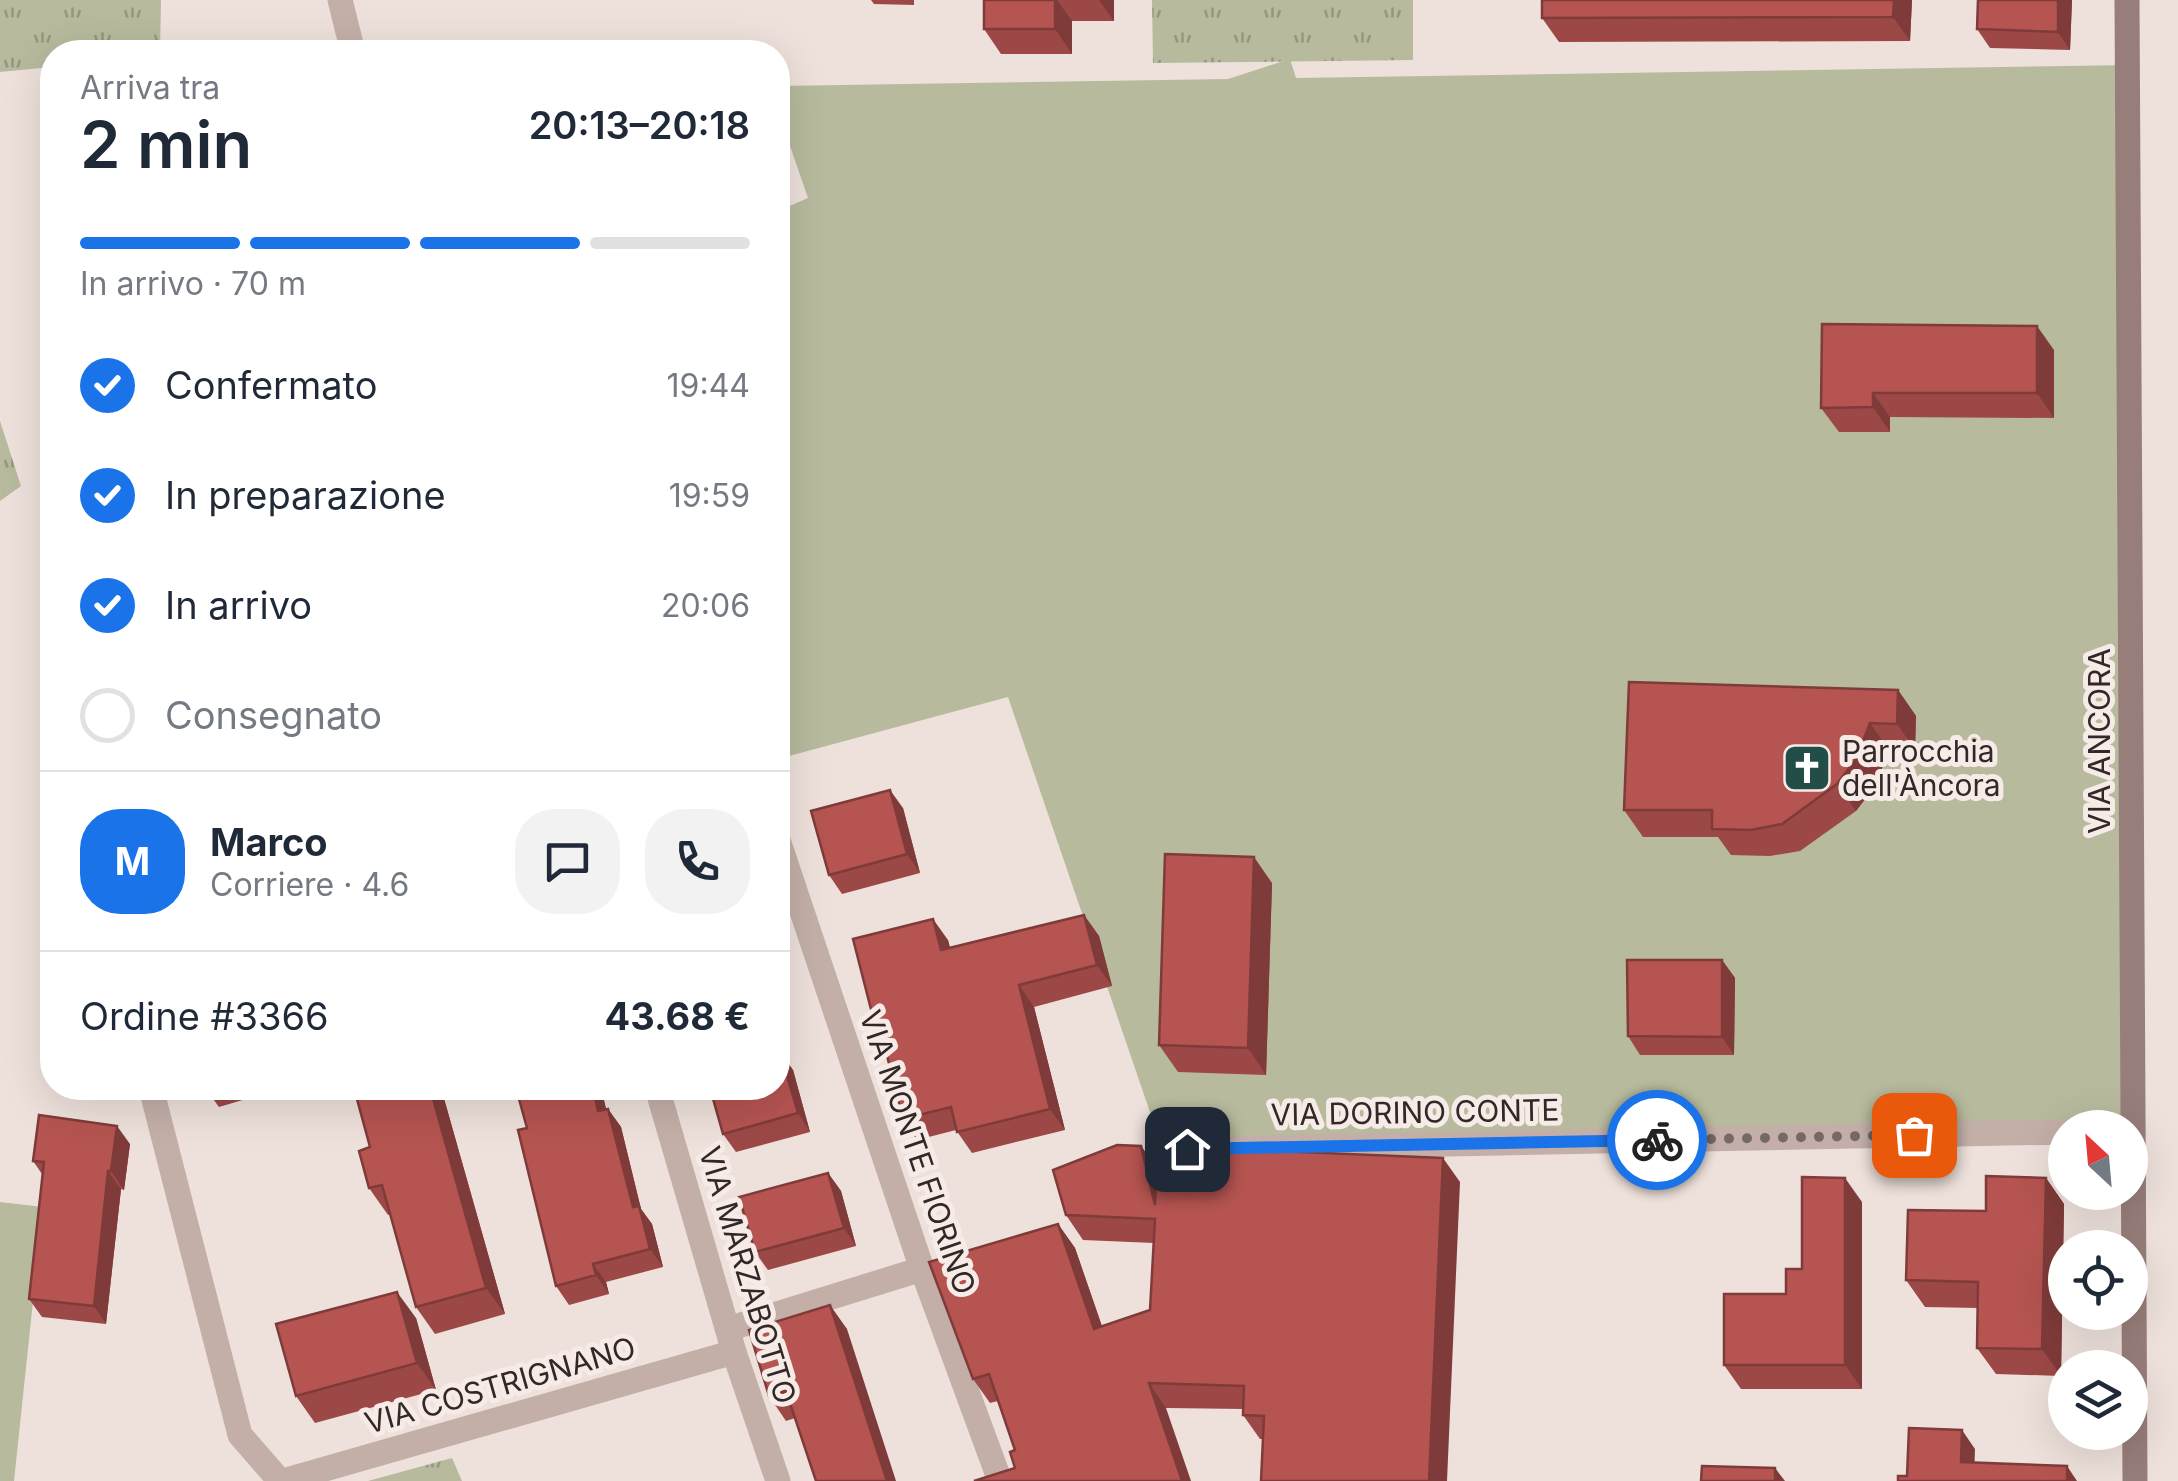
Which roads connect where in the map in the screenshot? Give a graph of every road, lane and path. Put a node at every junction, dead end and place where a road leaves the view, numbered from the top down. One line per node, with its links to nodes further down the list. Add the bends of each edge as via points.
1 (340, 0): 3 (street)
2 (2127, 0): 7 (main road, VIA ANCORA)
3 (351, 40)
4 (790, 878): 11 (street, VIA MONTE FIORINO)
5 (154, 1100): 13 (street, VIA COSTRIGNANO, via 240,1436)
6 (661, 1100): 12 (street, VIA MARZABOTTO)
7 (2132, 1110)
8 (2048, 1132): 9 (street, VIA DORINO CONTE)
9 (1187, 1149)
10 (2133, 1210): 16 (main road, VIA ANCORA)
11 (922, 1269): 12 (street, VIA COSTRIGNANO); 15 (street, VIA MONTE FIORINO)
12 (731, 1341): 13 (street, VIA COSTRIGNANO); 14 (street, VIA MARZABOTTO)
13 (282, 1481)
14 (778, 1481)
15 (1000, 1481)
16 (2135, 1481)

